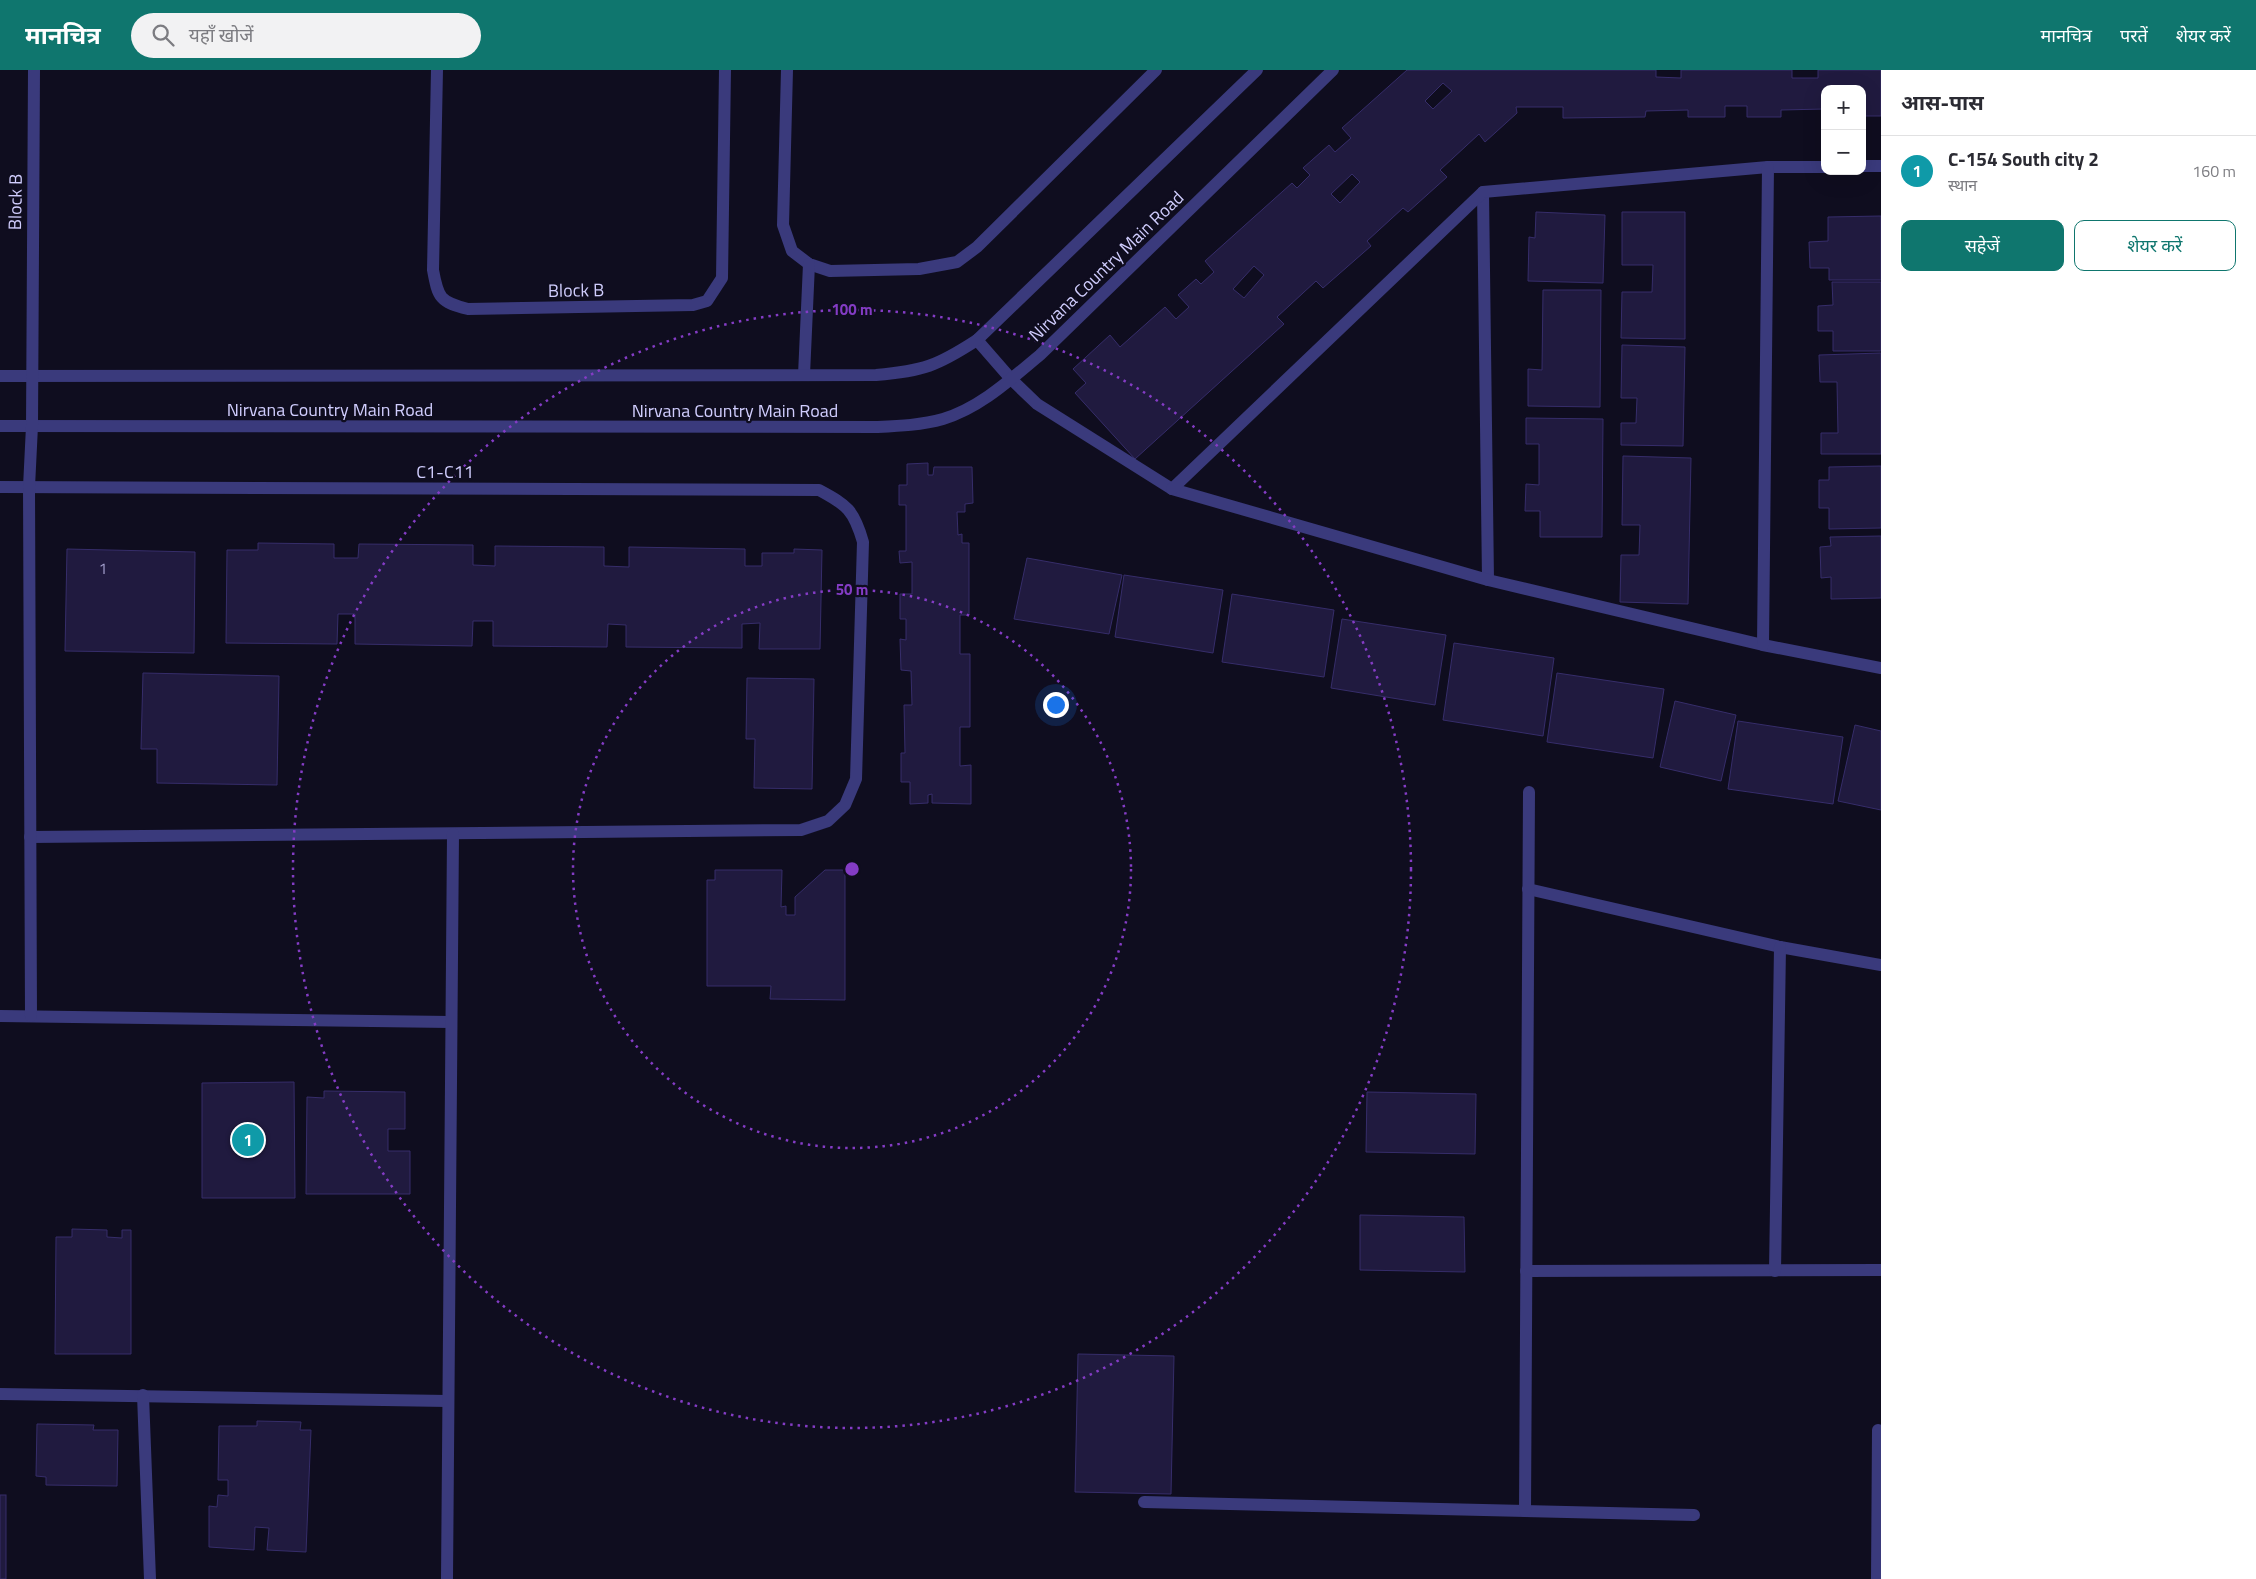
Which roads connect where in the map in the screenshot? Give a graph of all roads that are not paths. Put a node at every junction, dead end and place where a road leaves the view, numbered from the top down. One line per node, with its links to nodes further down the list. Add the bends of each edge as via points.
1 (34, 70): 17 (street, Block B)
2 (437, 70): 3 (street, Block B, via 433,270 437,291 449,304 468,309 693,305 707,301 722,278)
3 (725, 70)
4 (787, 70): 13 (street, via 783,225 792,250)
5 (1156, 70): 13 (street, via 958,262 919,270 830,271)
6 (1258, 70): 14 (street, Nirvana Country Main Road)
7 (1333, 70): 18 (street, Nirvana Country Main Road)
8 (1866, 166): 9 (street)
9 (1881, 166)
10 (1768, 167): 11 (street); 12 (street); 25 (street)
11 (1821, 167)
12 (1483, 192): 23 (street); 24 (street)
13 (809, 264): 15 (street)
14 (977, 340): 15 (street, Nirvana Country Main Road, via 928,368 876,375); 18 (street)
15 (804, 375): 17 (street, Nirvana Country Main Road)
16 (0, 376): 17 (street, Nirvana Country Main Road)
17 (32, 377): 20 (street, Block B)
18 (1011, 380): 20 (street, Nirvana Country Main Road, via 972,407 944,418 877,427); 23 (street, via 1036,404)
19 (0, 426): 20 (street, Nirvana Country Main Road)
20 (32, 426): 22 (street, Block B)
21 (0, 487): 22 (street, C1-C11)
22 (29, 487): 28 (street, C1-C11, via 819,490 844,504 858,522 863,542 856,779 844,805 828,822 801,830); 29 (street, Block B)
23 (1172, 489): 24 (street)
24 (1488, 580): 25 (street)
25 (1763, 645): 26 (street)
26 (1881, 668)
27 (1529, 792): 30 (street)
28 (453, 834): 29 (street, C1-C11); 35 (street)
29 (30, 837): 34 (street, Block B)
30 (1528, 889): 31 (street); 37 (street)
31 (1780, 947): 32 (street); 38 (street)
32 (1881, 965)
33 (0, 1016): 34 (street)
34 (31, 1016): 35 (street)
35 (452, 1022): 41 (street)
36 (1881, 1270): 38 (street)
37 (1526, 1271): 38 (street); 44 (street)
38 (1775, 1271)
39 (0, 1394): 40 (street)
40 (143, 1395): 41 (street); 46 (street)
41 (448, 1401): 47 (street)
42 (1878, 1430): 48 (street)
43 (1144, 1502): 44 (street)
44 (1525, 1511): 45 (street)
45 (1694, 1515)
46 (150, 1579)
47 (447, 1579)
48 (1878, 1579)

